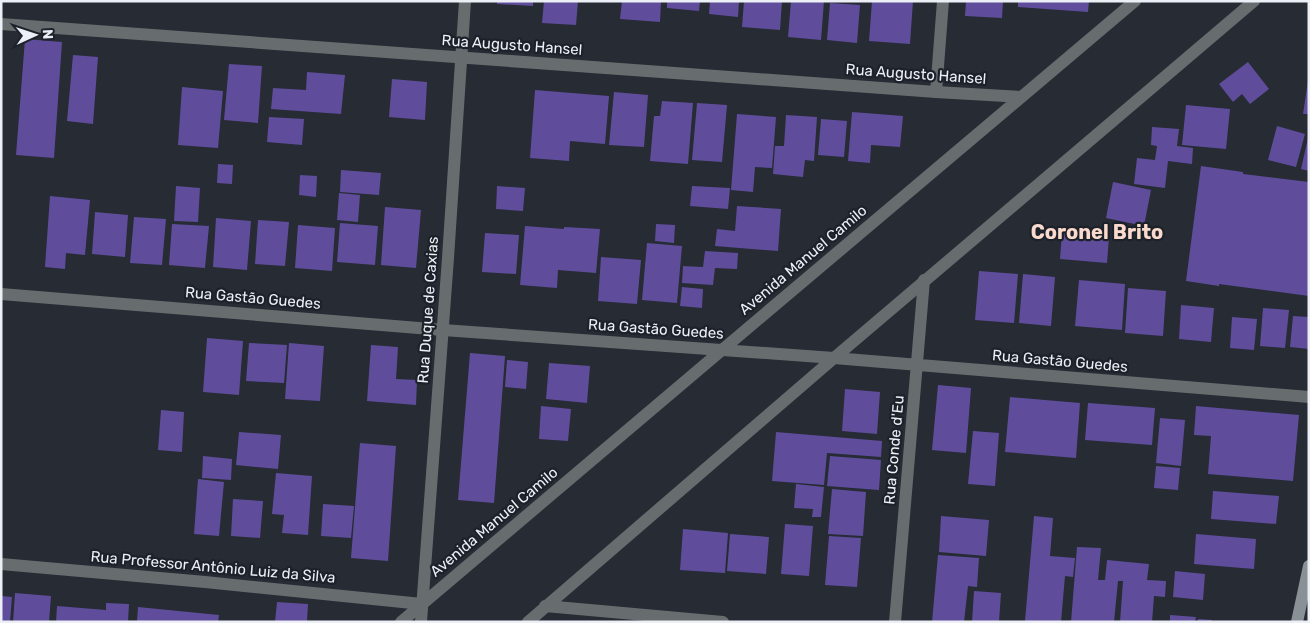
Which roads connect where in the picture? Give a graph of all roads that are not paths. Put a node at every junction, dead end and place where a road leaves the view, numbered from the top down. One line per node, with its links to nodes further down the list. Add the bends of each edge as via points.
1 (465, 1): 6 (street, Rua Duque de Caxias)
2 (943, 1): 7 (street)
3 (1135, 1): 8 (street, Avenida Manuel Camilo)
4 (1254, 1): 9 (street)
5 (1, 24): 6 (street, Rua Augusto Hansel)
6 (460, 58): 7 (street, Rua Augusto Hansel); 11 (street, Rua Duque de Caxias)
7 (936, 92): 8 (street, Rua Augusto Hansel)
8 (1021, 97): 12 (street, Avenida Manuel Camilo)
9 (924, 280): 13 (street); 14 (street, Rua Conde d'Eu)
10 (1, 294): 11 (street, Rua Gastão Guedes)
11 (443, 330): 12 (street, Rua Gastão Guedes); 18 (street, Rua Duque de Caxias)
12 (722, 350): 13 (street, Rua Gastão Guedes); 18 (street, Avenida Manuel Camilo)
13 (834, 358): 14 (street, Rua Gastão Guedes); 19 (street)
14 (918, 365): 15 (street, Rua Gastão Guedes); 24 (street, Rua Conde d'Eu)
15 (1309, 397)
16 (1, 564): 18 (street, Rua Professor Antônio Luiz da Silva)
17 (1309, 566): 25 (main road)
18 (422, 604): 20 (street, Avenida Manuel Camilo); 21 (street, Rua Duque de Caxias)
19 (545, 606): 22 (street); 23 (street)
20 (401, 622)
21 (421, 622)
22 (528, 622)
23 (723, 622)
24 (895, 622)
25 (1297, 622)

